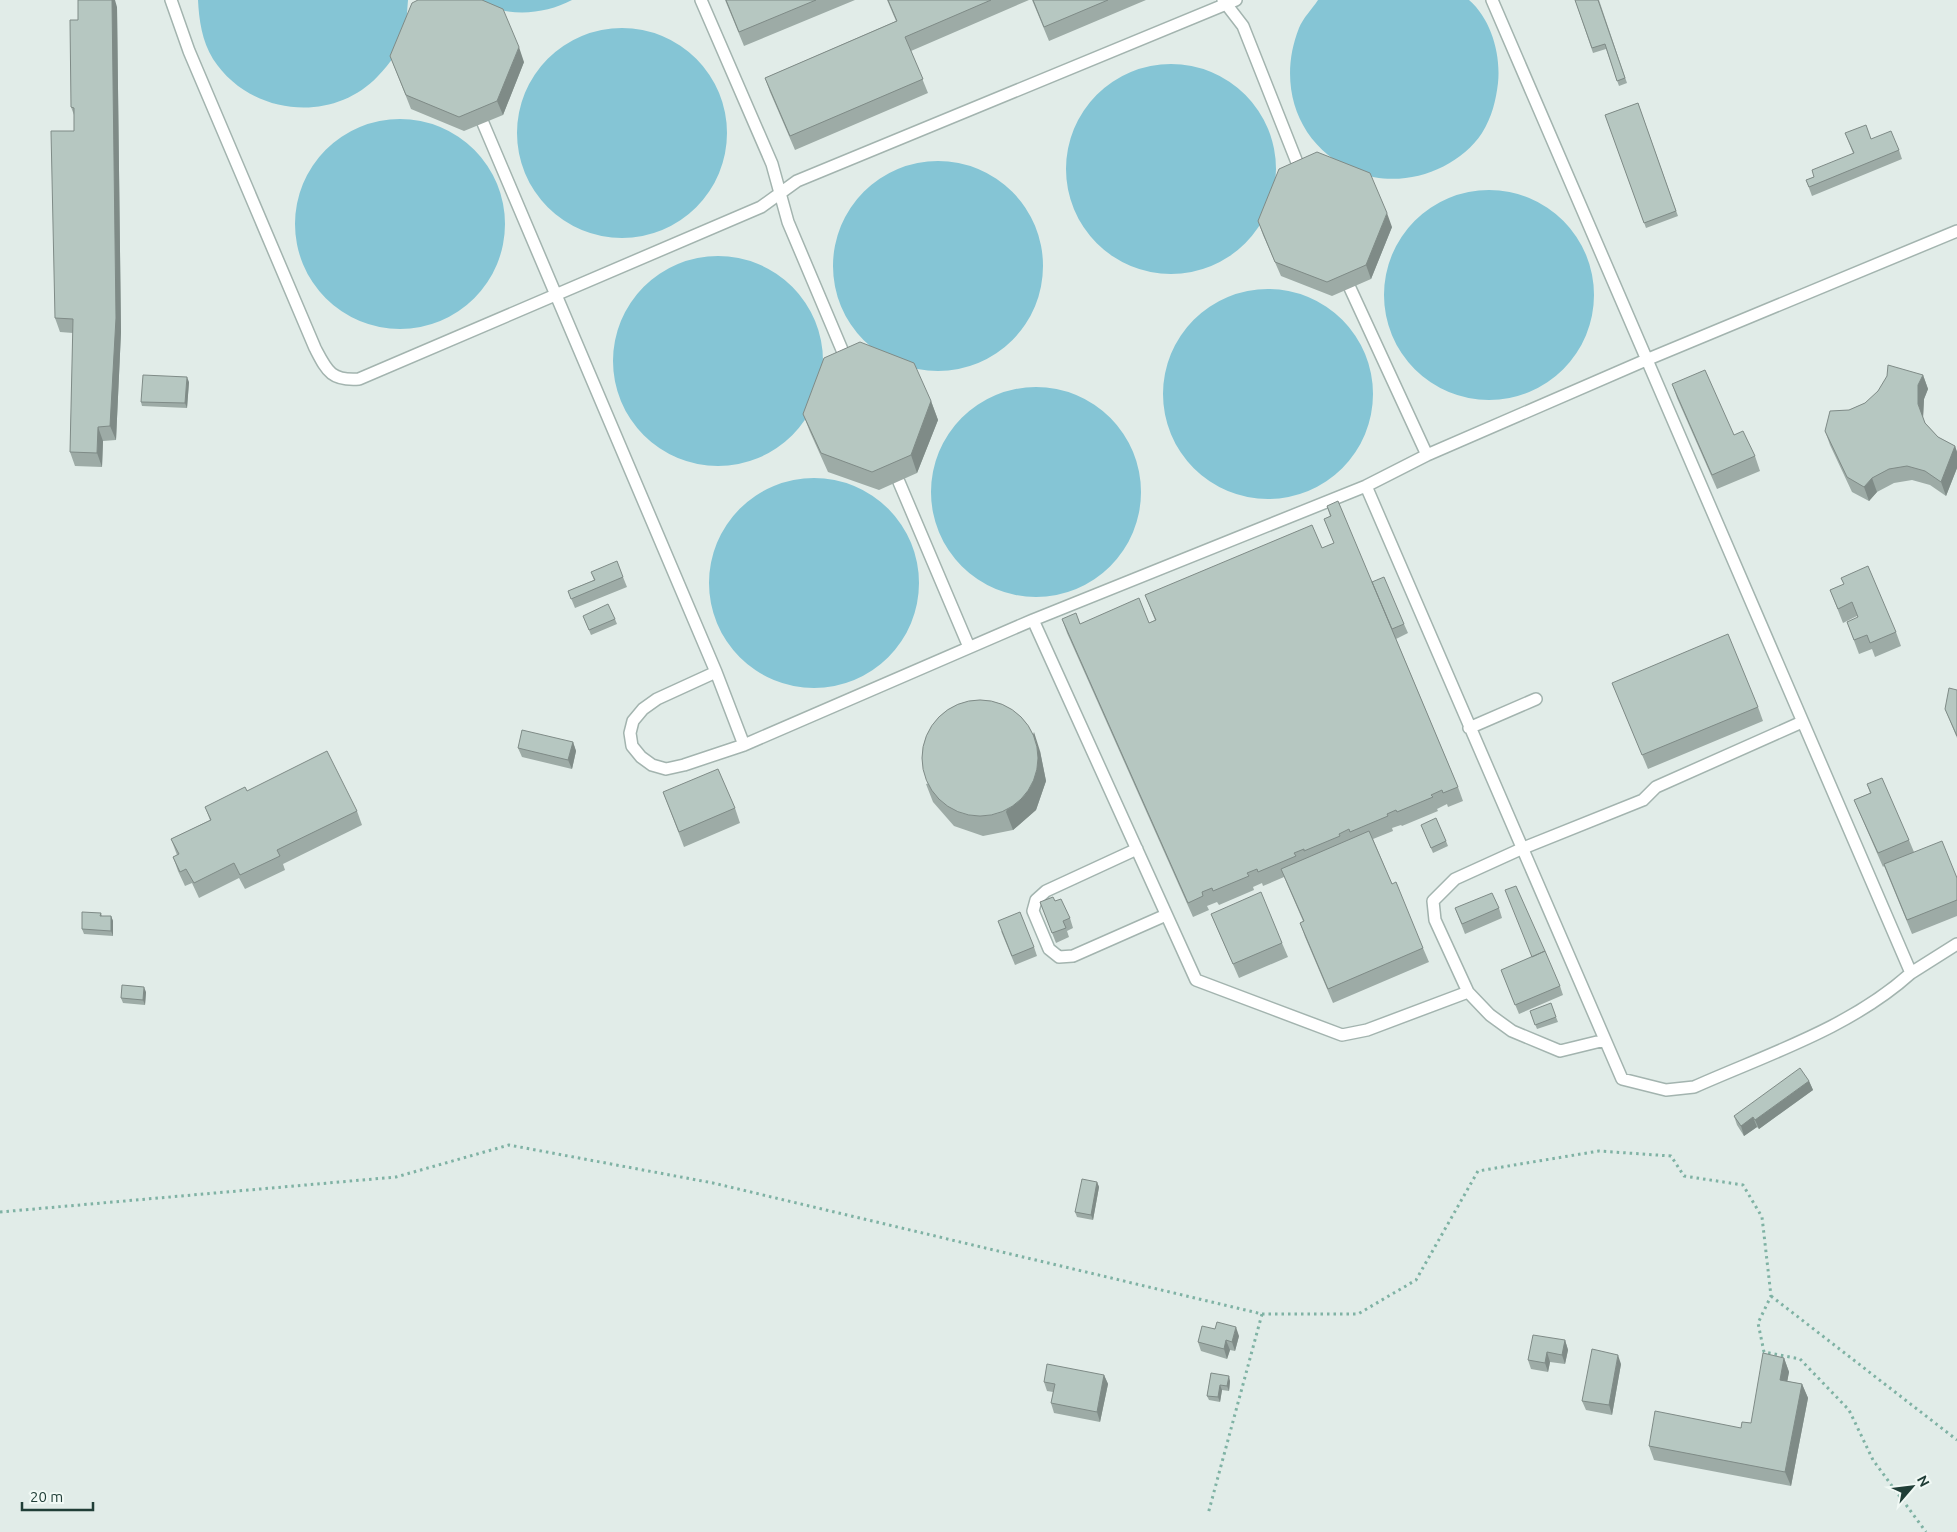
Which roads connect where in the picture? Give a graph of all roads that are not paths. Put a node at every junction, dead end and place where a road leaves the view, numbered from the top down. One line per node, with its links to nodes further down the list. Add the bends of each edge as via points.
1 (170, 0): 10 (lane, via 327,372 343,380 359,378)
2 (701, 0): 7 (lane)
3 (1492, 0): 11 (lane)
4 (1228, 1): 6 (lane, via 1243,26); 7 (lane, via 797,181)
5 (483, 123): 10 (lane)
6 (1302, 175)
7 (781, 192): 10 (lane, via 761,207); 12 (lane, via 788,222)
8 (1957, 231): 11 (lane)
9 (1350, 288): 13 (lane)
10 (557, 294): 18 (lane)
11 (1646, 360): 13 (lane); 20 (lane)
12 (850, 368)
13 (1427, 455): 15 (lane)
14 (899, 482): 17 (lane)
15 (1366, 486): 16 (lane); 21 (lane)
16 (1033, 620): 17 (lane); 23 (lane)
17 (969, 647): 22 (lane)
18 (716, 672): 22 (lane); 22 (lane, via 642,709 633,721 630,733 632,746 641,758 666,769)
19 (1536, 699): 21 (lane)
20 (1802, 722): 24 (lane, via 1656,787 1643,800); 27 (lane)
21 (1469, 728): 24 (lane)
22 (744, 745)
23 (1137, 849): 25 (lane); 25 (lane, via 1046,890 1036,900 1033,911 1048,949 1059,956 1073,956)
24 (1521, 849): 28 (lane, via 1455,879 1433,901 1435,920); 29 (lane)
25 (1166, 915): 28 (lane, via 1196,980 1342,1035 1367,1030)
26 (1957, 944): 27 (lane)
27 (1911, 973): 29 (lane, via 1853,1017 1694,1087 1666,1090 1622,1079)
28 (1468, 992): 29 (lane, via 1490,1015 1512,1031 1560,1052)
29 (1605, 1040)

